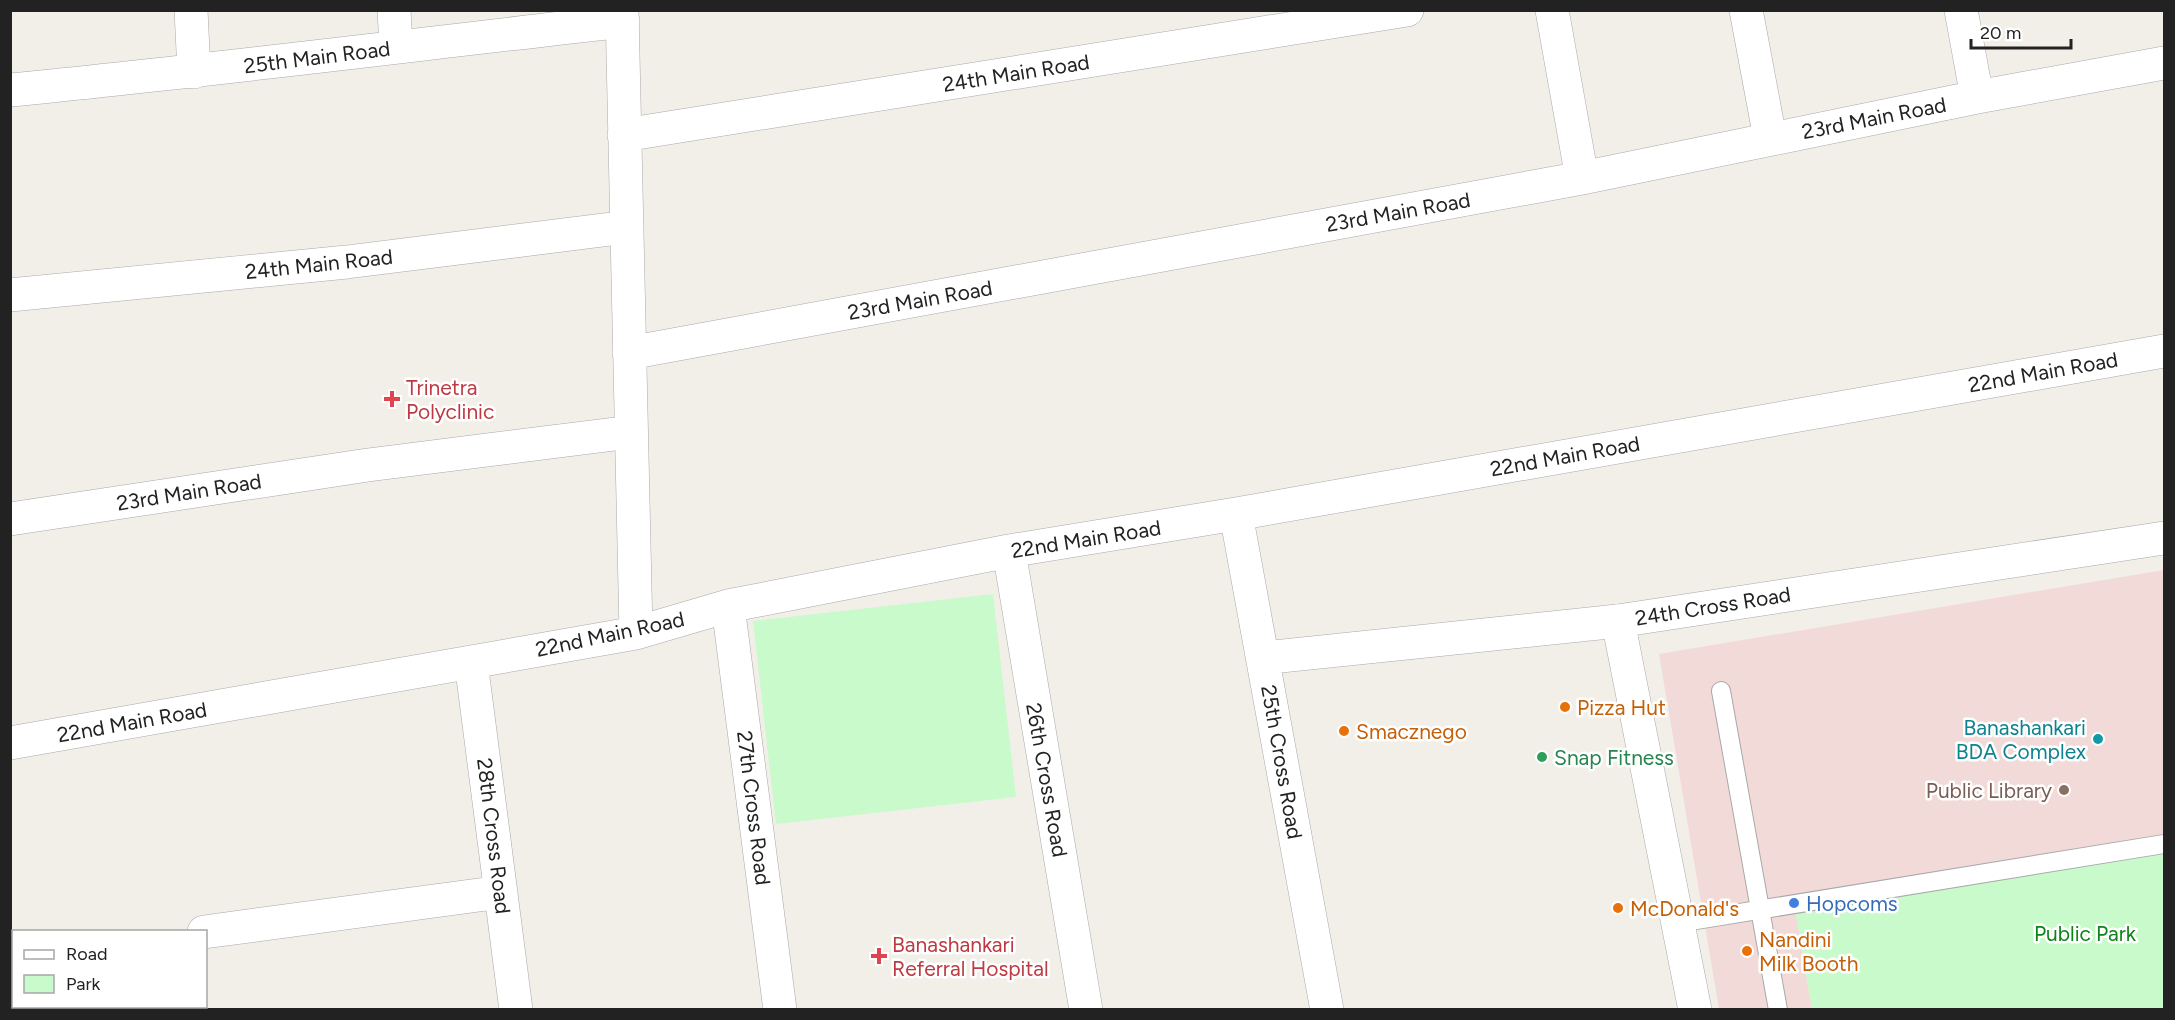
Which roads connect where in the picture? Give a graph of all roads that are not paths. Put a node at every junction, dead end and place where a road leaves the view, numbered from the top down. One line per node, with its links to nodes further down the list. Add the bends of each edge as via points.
1 (191, 10): 10 (street)
2 (394, 10): 8 (street)
3 (1407, 10): 13 (street, 24th Main Road)
4 (1552, 10): 15 (street)
5 (1746, 10): 14 (street)
6 (1961, 10): 12 (street)
7 (623, 16): 8 (street, 25th Main Road); 13 (street)
8 (396, 46): 10 (street, 25th Main Road)
9 (2164, 63): 12 (street, 23rd Main Road)
10 (194, 72): 11 (street, 25th Main Road)
11 (10, 90)
12 (1977, 97): 14 (street, 23rd Main Road)
13 (624, 135): 16 (street)
14 (1770, 138): 15 (street, 23rd Main Road)
15 (1582, 178): 19 (street, 23rd Main Road)
16 (627, 227): 17 (street, 24th Main Road, via 347,262); 19 (street)
17 (10, 295)
18 (2164, 351): 21 (street, 22nd Main Road)
19 (629, 353): 20 (street)
20 (631, 432): 22 (street, 23rd Main Road, via 368,465); 27 (street)
21 (1236, 514): 24 (street, 22nd Main Road); 28 (street, 25th Cross Road)
22 (10, 519)
23 (2164, 538): 26 (street, 24th Cross Road)
24 (1009, 551): 25 (street, 22nd Main Road); 39 (street, 26th Cross Road)
25 (728, 606): 27 (street, 22nd Main Road); 38 (street, 27th Cross Road)
26 (1618, 621): 28 (street); 35 (street, 24th Cross Road)
27 (636, 633): 29 (street, 22nd Main Road)
28 (1263, 658): 40 (street, 25th Cross Road)
29 (471, 662): 31 (street, 22nd Main Road); 33 (street, 28th Cross Road)
30 (1721, 691): 34 (lane)
31 (10, 743)
32 (2164, 844): 34 (lane)
33 (501, 892): 36 (street); 37 (street, 28th Cross Road)
34 (1760, 910): 35 (lane); 42 (lane)
35 (1678, 923): 41 (street, 24th Cross Road)
36 (207, 932)
37 (516, 1010)
38 (780, 1010)
39 (1086, 1010)
40 (1327, 1010)
41 (1695, 1010)
42 (1778, 1010)

